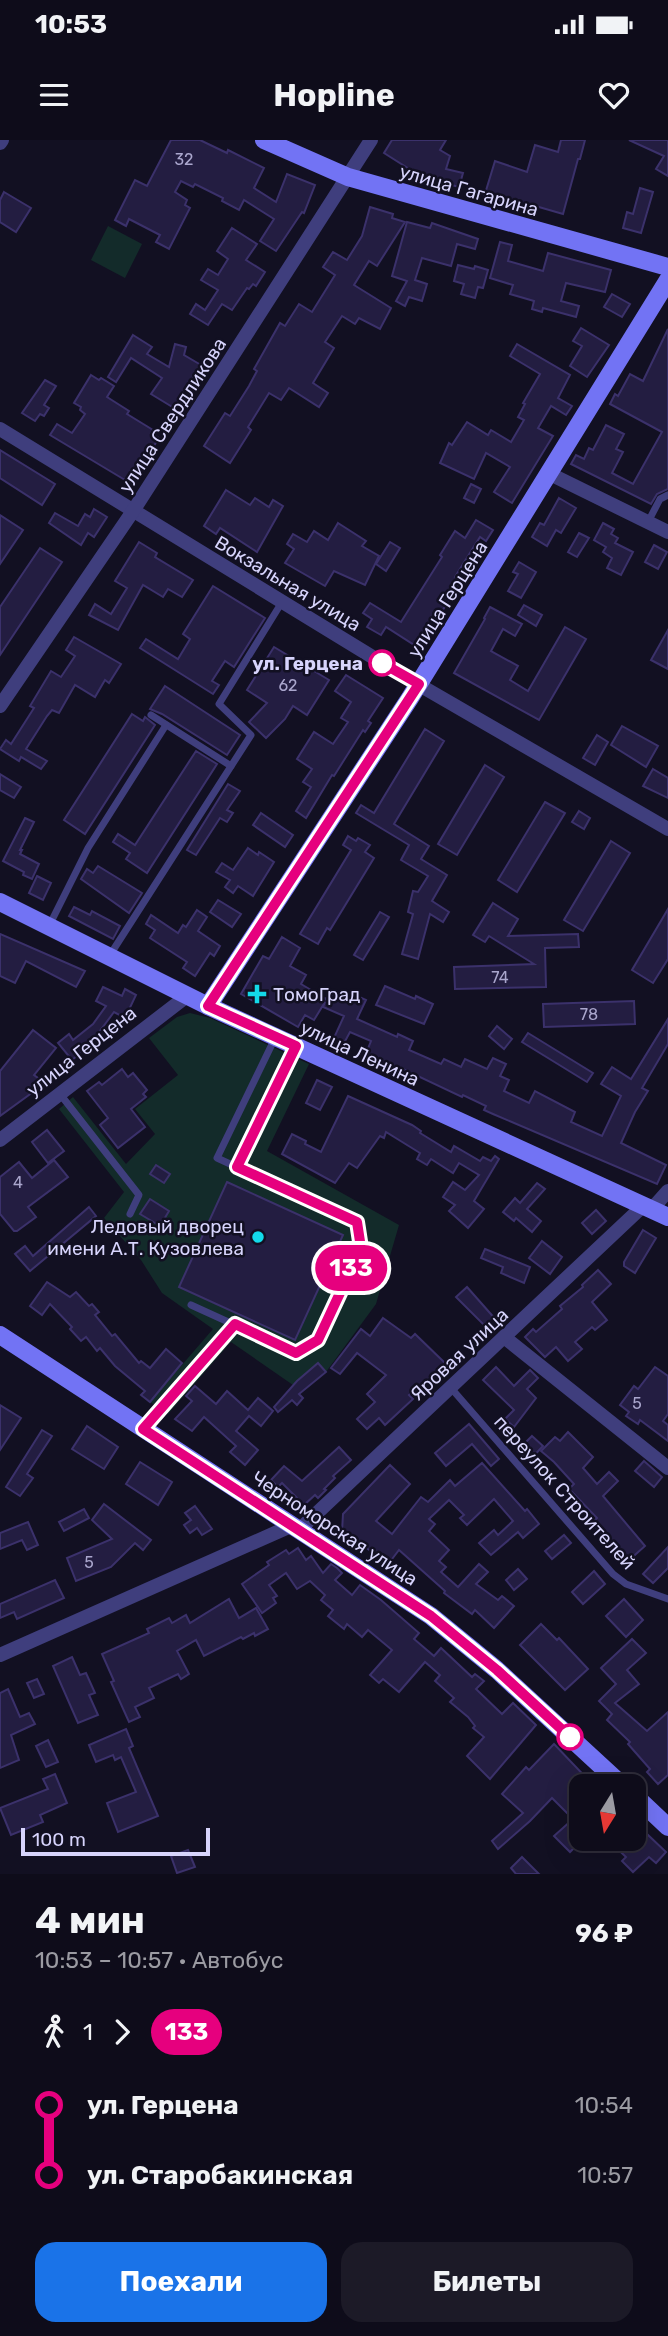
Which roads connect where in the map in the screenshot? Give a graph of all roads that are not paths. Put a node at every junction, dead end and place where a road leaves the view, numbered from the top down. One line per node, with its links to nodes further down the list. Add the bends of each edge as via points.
1 (264, 140): 3 (street, улица Гагарина)
2 (371, 140): 3 (street, улица Свердликова)
3 (348, 177): 4 (street, улица Гагарина); 9 (street, улица Свердликова)
4 (668, 267)
5 (668, 280): 7 (street, улица Герцена)
6 (0, 429): 9 (street, Вокзальная улица)
7 (548, 473): 10 (street); 13 (street, улица Герцена)
8 (668, 495): 10 (lane, via 660,499)
9 (133, 512): 12 (street, Вокзальная улица); 14 (street, улица Свердликова)
10 (648, 523): 11 (street)
11 (668, 533)
12 (282, 602): 13 (street, Вокзальная улица); 17 (lane, via 219,704 251,735)
13 (419, 684): 18 (street, Вокзальная улица); 23 (street, улица Герцена)
14 (0, 706)
15 (151, 715): 16 (lane)
16 (166, 725): 17 (lane); 20 (lane, via 88,848)
17 (231, 766): 21 (lane)
18 (668, 829)
19 (0, 902): 20 (street, улица Ленина)
20 (49, 926): 21 (street, улица Ленина)
21 (110, 956): 22 (street, улица Ленина)
22 (187, 996): 23 (street, улица Ленина); 26 (street, улица Герцена)
23 (208, 1006): 24 (street, улица Ленина)
24 (275, 1037): 25 (street, улица Ленина); 28 (lane, via 217,1158)
25 (296, 1046): 28 (lane); 30 (street, улица Ленина)
26 (60, 1094): 27 (street, улица Герцена); 31 (lane, via 139,1195)
27 (0, 1140)
28 (237, 1167): 33 (lane, via 357,1222 361,1248 318,1340 296,1353)
29 (668, 1191): 30 (street, Яровая улица)
30 (654, 1211): 35 (street, Яровая улица)
31 (131, 1214)
32 (191, 1305): 33 (lane)
33 (235, 1324): 37 (lane)
34 (0, 1335): 37 (street, Черноморская улица)
35 (504, 1337): 36 (street, Яровая улица); 38 (street)
36 (451, 1388): 39 (street, Яровая улица); 40 (lane, переулок Строителей, via 613,1574 626,1584)
37 (143, 1429): 39 (street, Черноморская улица)
38 (668, 1468)
39 (296, 1527): 41 (street, Яровая улица); 42 (street, Черноморская улица, via 456,1635)
40 (668, 1599)
41 (0, 1655)
42 (610, 1774)
43 (646, 1806): 44 (street)
44 (668, 1827)

